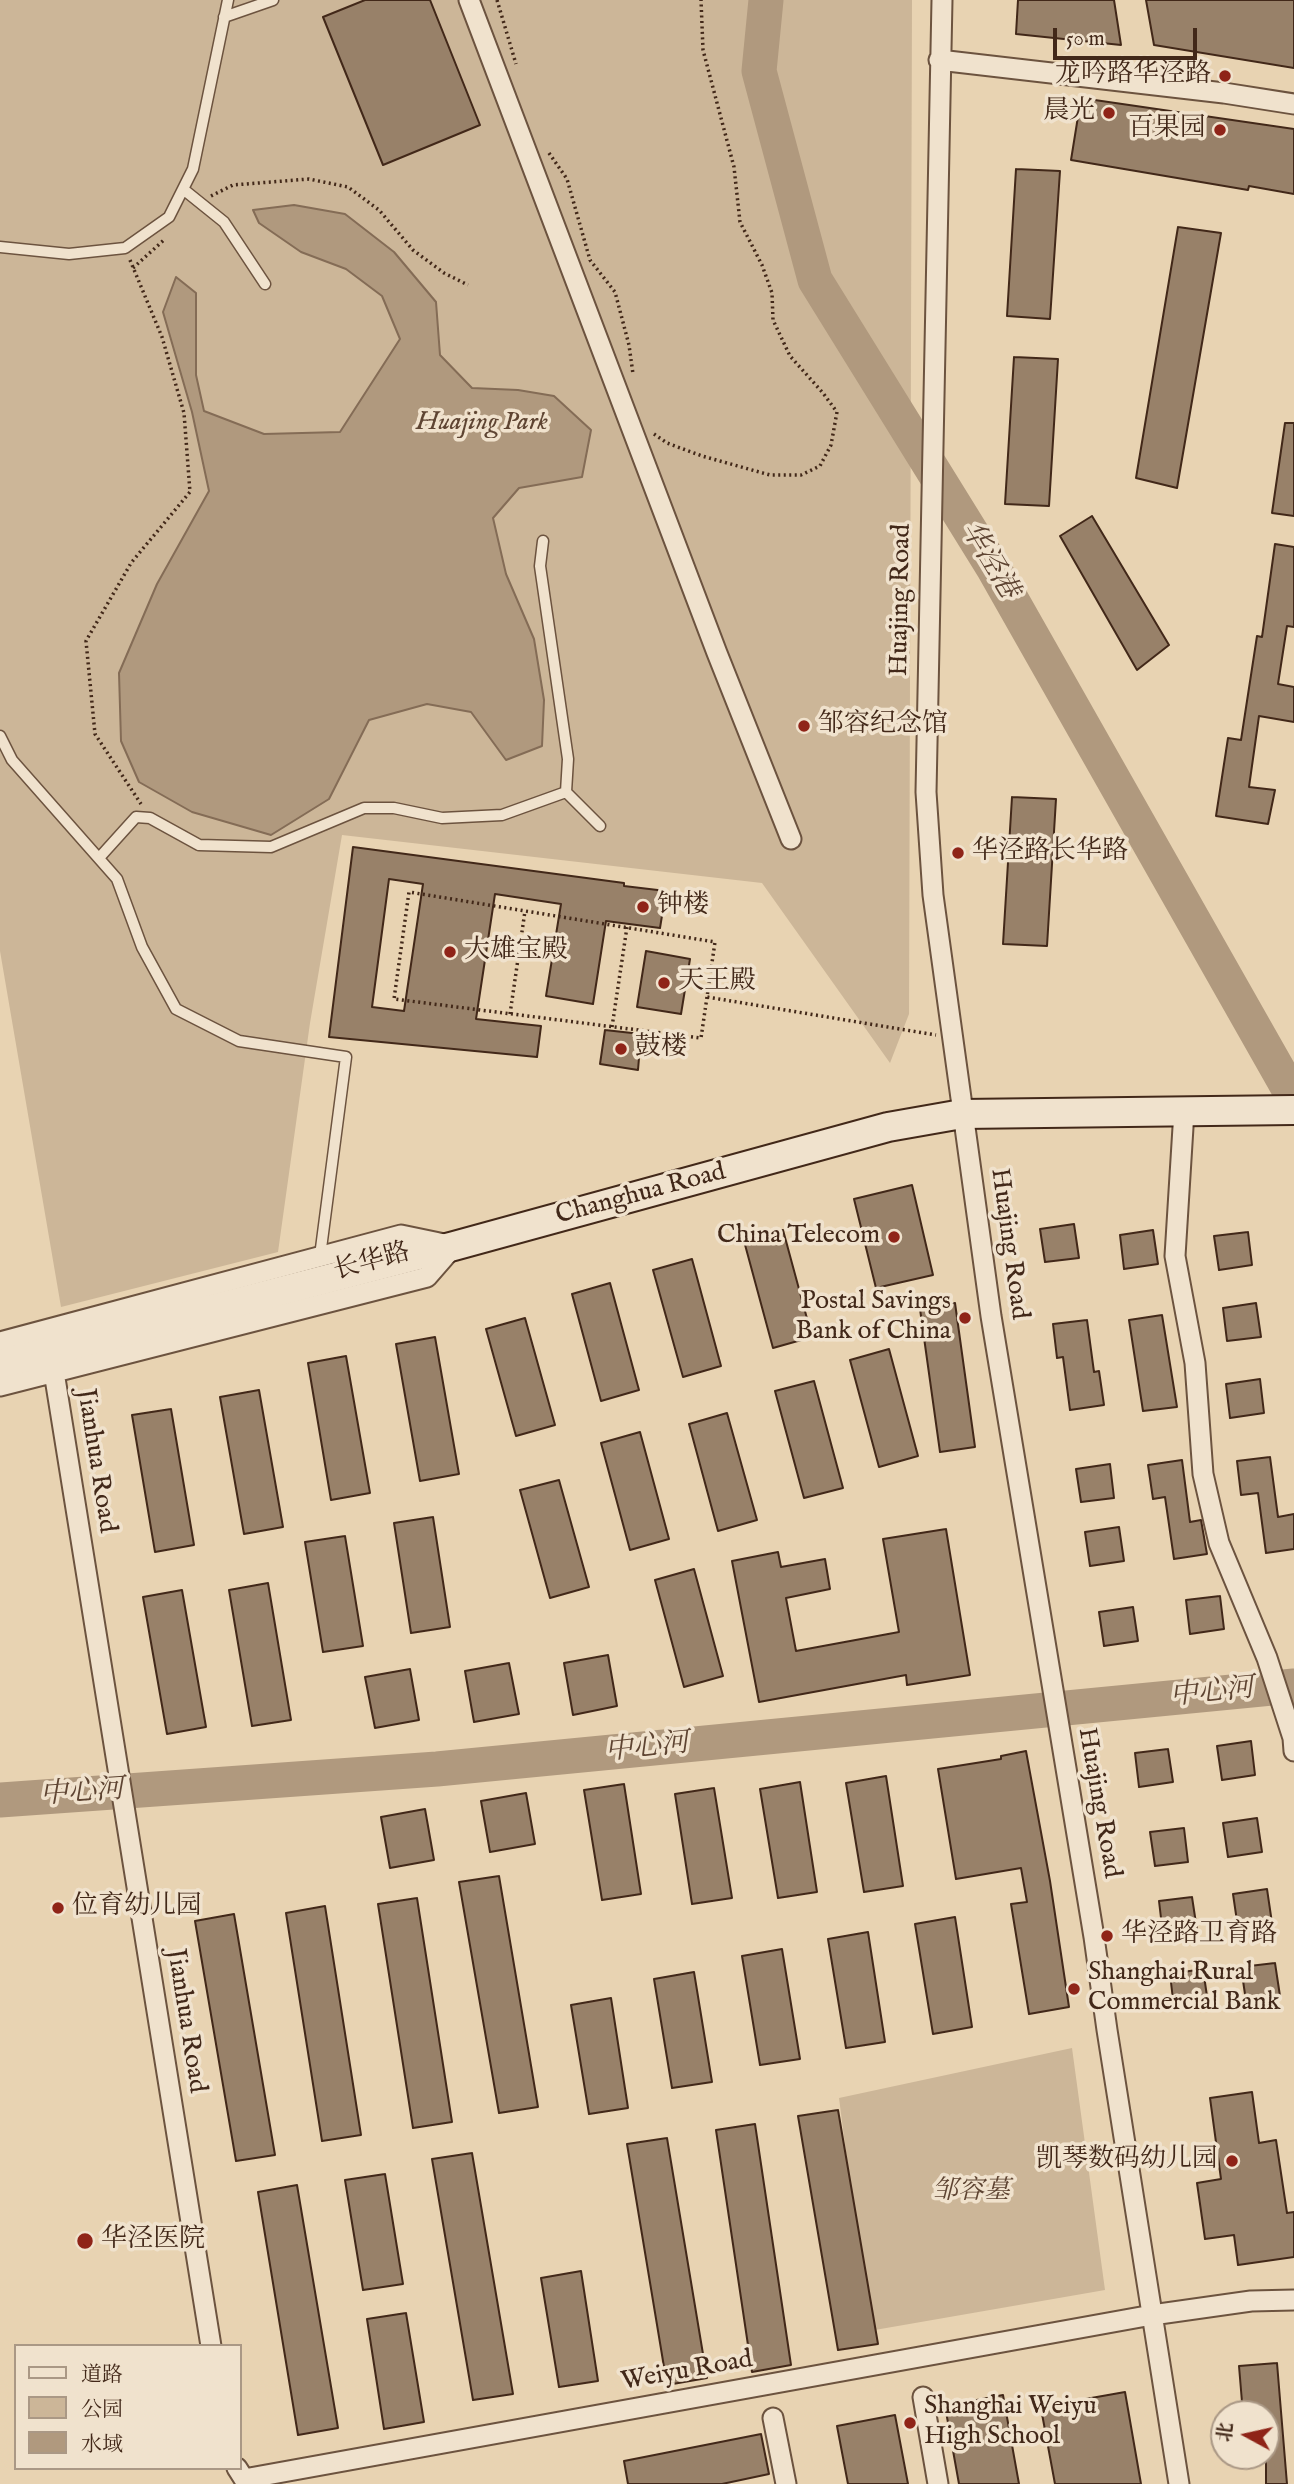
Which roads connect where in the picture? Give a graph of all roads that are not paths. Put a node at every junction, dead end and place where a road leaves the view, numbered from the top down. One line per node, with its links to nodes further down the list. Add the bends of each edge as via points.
1 (228, 0): 5 (lane)
2 (273, 0): 5 (lane)
3 (469, 0): 15 (street)
4 (942, 0): 6 (street, Huajing Road)
5 (224, 17): 8 (lane, via 192,169)
6 (939, 60): 7 (street); 19 (street, Huajing Road, via 926,792 933,895)
7 (1294, 104)
8 (183, 188): 9 (lane, via 169,217 125,248 69,254); 10 (lane, via 224,222)
9 (0, 247)
10 (265, 284)
11 (542, 541): 13 (lane, via 540,566 568,759)
12 (0, 736): 16 (lane, via 12,761)
13 (566, 792): 14 (lane); 16 (lane, via 502,815 442,818 394,808 364,808 271,847 199,845 150,818 136,817)
14 (600, 826)
15 (791, 839)
16 (99, 858): 21 (lane, via 117,878 142,947 176,1009 239,1041 346,1057)
17 (1283, 1110): 18 (street, Changhua Road)
18 (1184, 1111): 19 (street, Changhua Road); 26 (street, via 1175,1256 1195,1363 1203,1474 1219,1543 1267,1658)
19 (962, 1114): 20 (street, Changhua Road, via 888,1127); 29 (street, Huajing Road)
20 (454, 1246): 21 (street, 长华路, via 401,1235); 23 (street, Changhua Road); 24 (street, 长华路, via 427,1278)
21 (320, 1256): 22 (street, 长华路)
22 (0, 1342)
23 (0, 1364)
24 (54, 1372): 25 (street, 长华路); 30 (street, Jianhua Road)
25 (0, 1386)
26 (1293, 1738): 27 (street)
27 (1294, 1751)
28 (1294, 2301): 29 (street, Weiyu Road, via 1251,2301)
29 (1152, 2315): 33 (street, Weiyu Road); 36 (street, Huajing Road)
30 (211, 2344)
31 (923, 2397): 35 (street)
32 (773, 2418): 34 (street)
33 (237, 2477)
34 (783, 2483)
35 (938, 2484)
36 (1179, 2484)

